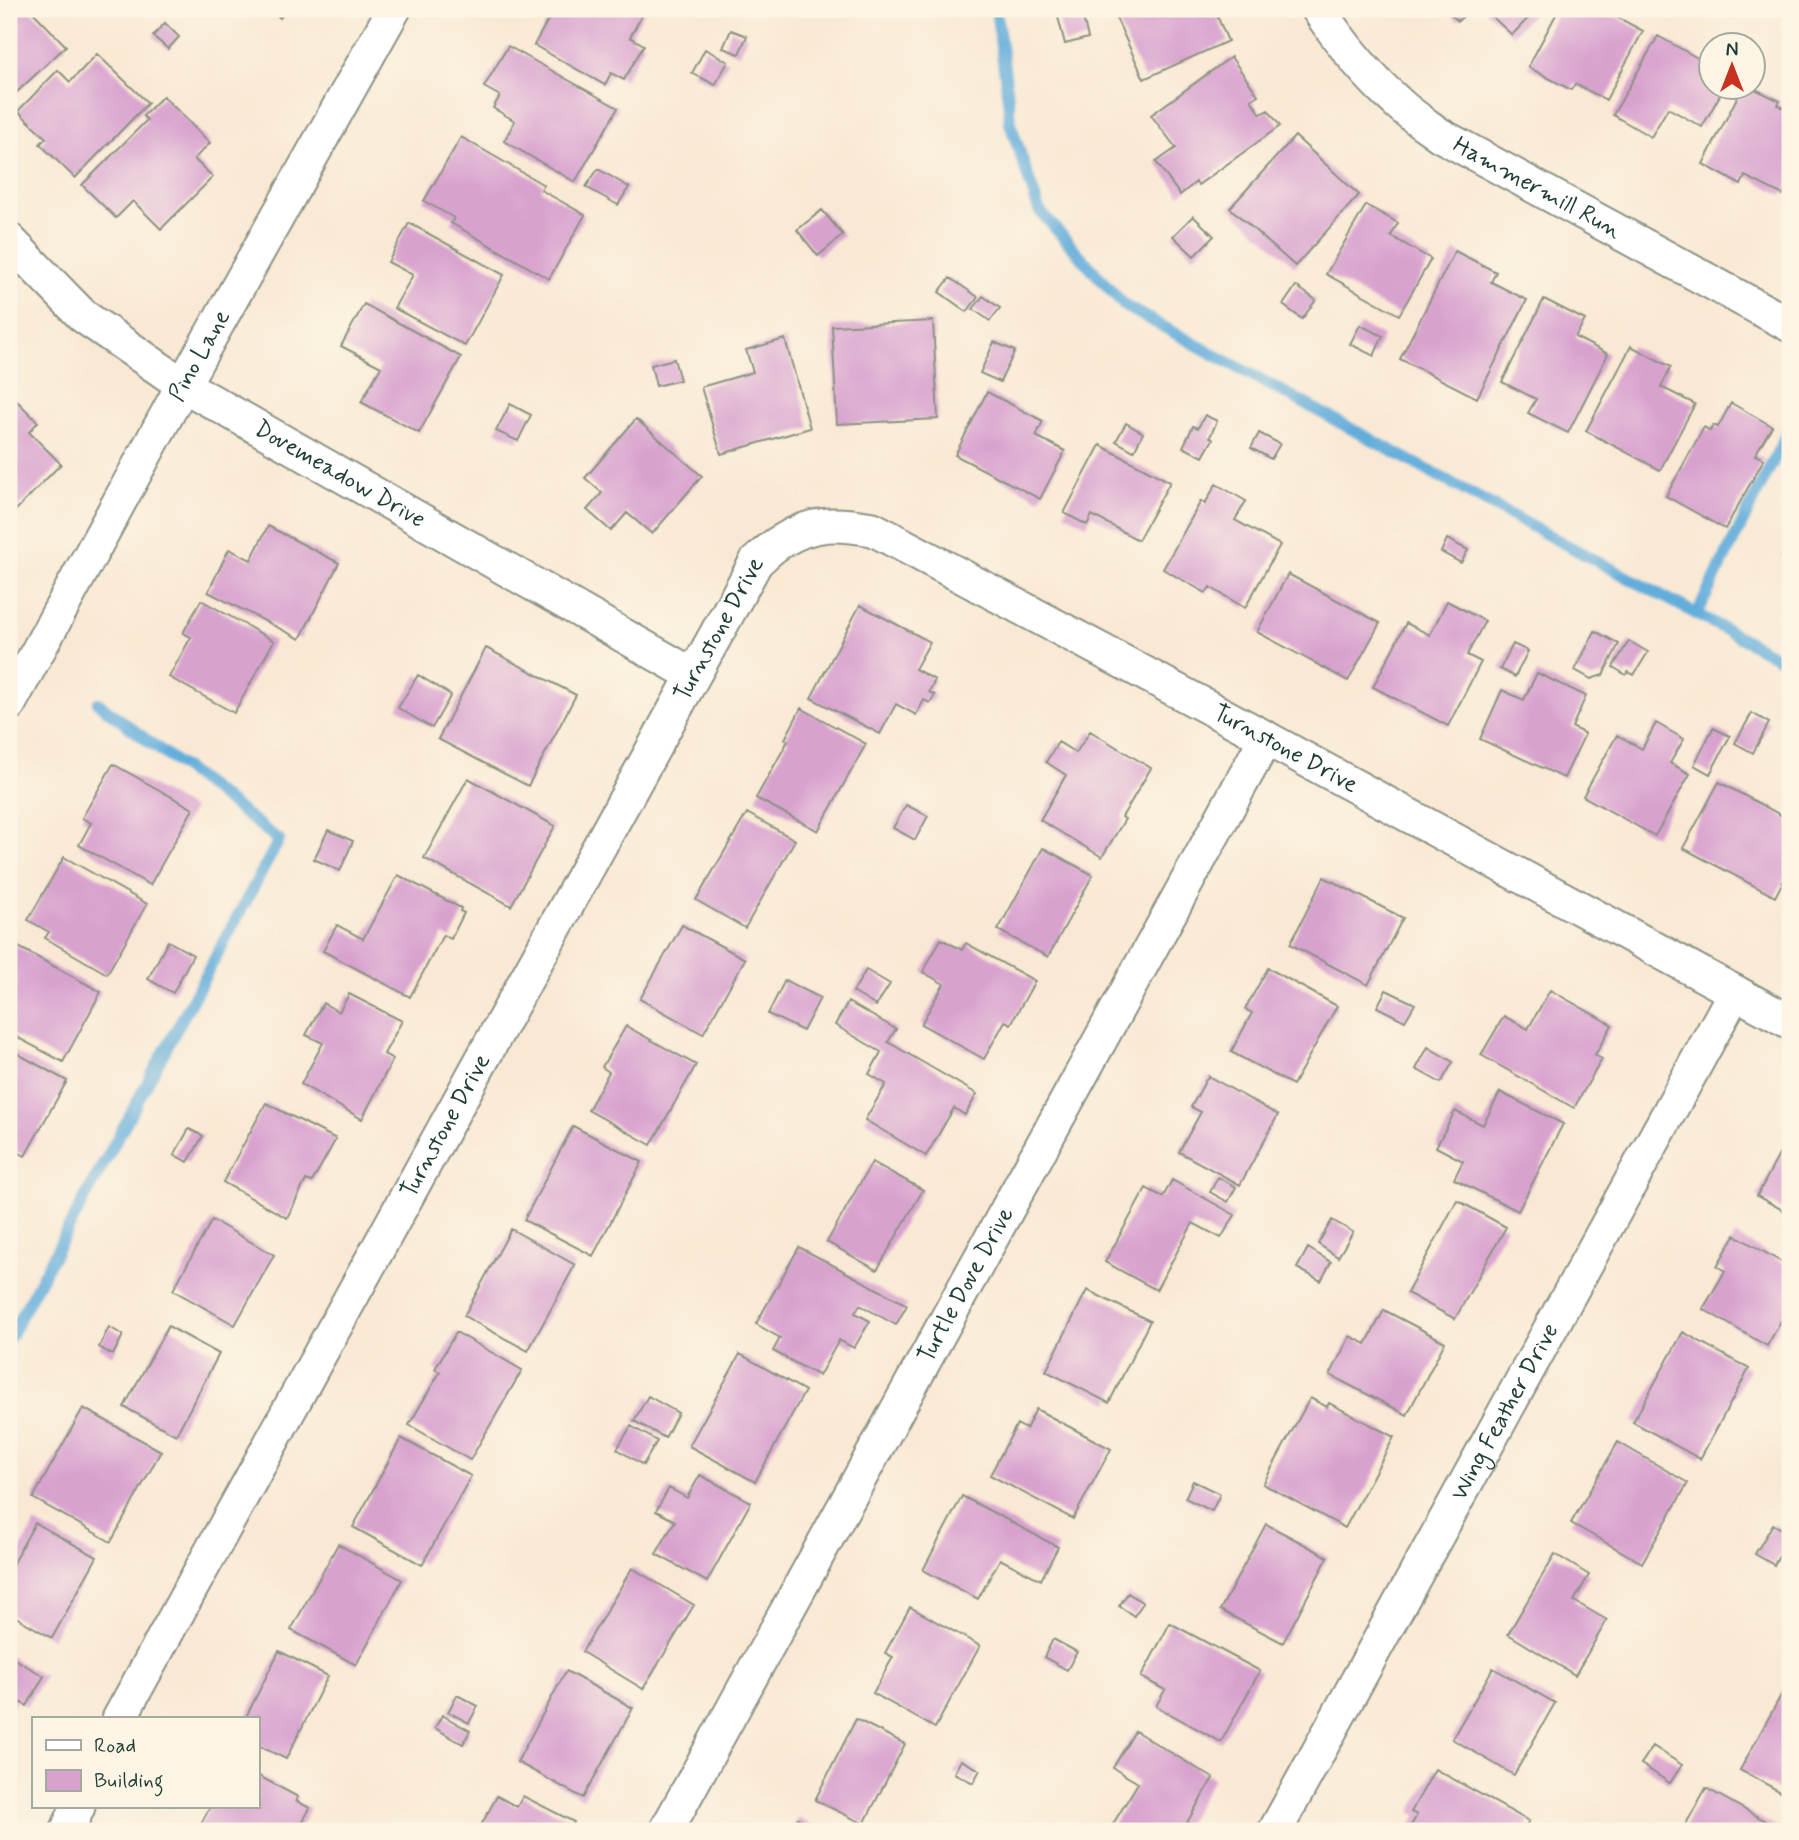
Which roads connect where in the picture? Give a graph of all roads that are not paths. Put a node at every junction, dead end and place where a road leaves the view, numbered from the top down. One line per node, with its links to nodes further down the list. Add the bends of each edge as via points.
1 (394, 9): 5 (street, Pino Lane)
2 (1318, 9): 4 (street, Hammermill Run, via 1366,72 1440,135)
3 (9, 240): 5 (street, Dovemeadow Drive, via 83,316)
4 (1790, 325)
5 (183, 385): 6 (street, Dovemeadow Drive); 7 (street, Pino Lane)
6 (693, 674): 8 (street, Turnstone Drive, via 756,562 781,541 814,526 843,523 873,529); 11 (street, Turnstone Drive)
7 (9, 704)
8 (1266, 738): 9 (street, Turnstone Drive); 14 (street, Turtle Dove Drive)
9 (1735, 992): 10 (street, Turnstone Drive); 15 (street, Wing Feather Drive)
10 (1790, 1022)
11 (119, 1717)
12 (78, 1808): 13 (street)
13 (67, 1831)
14 (666, 1831)
15 (1275, 1831)

